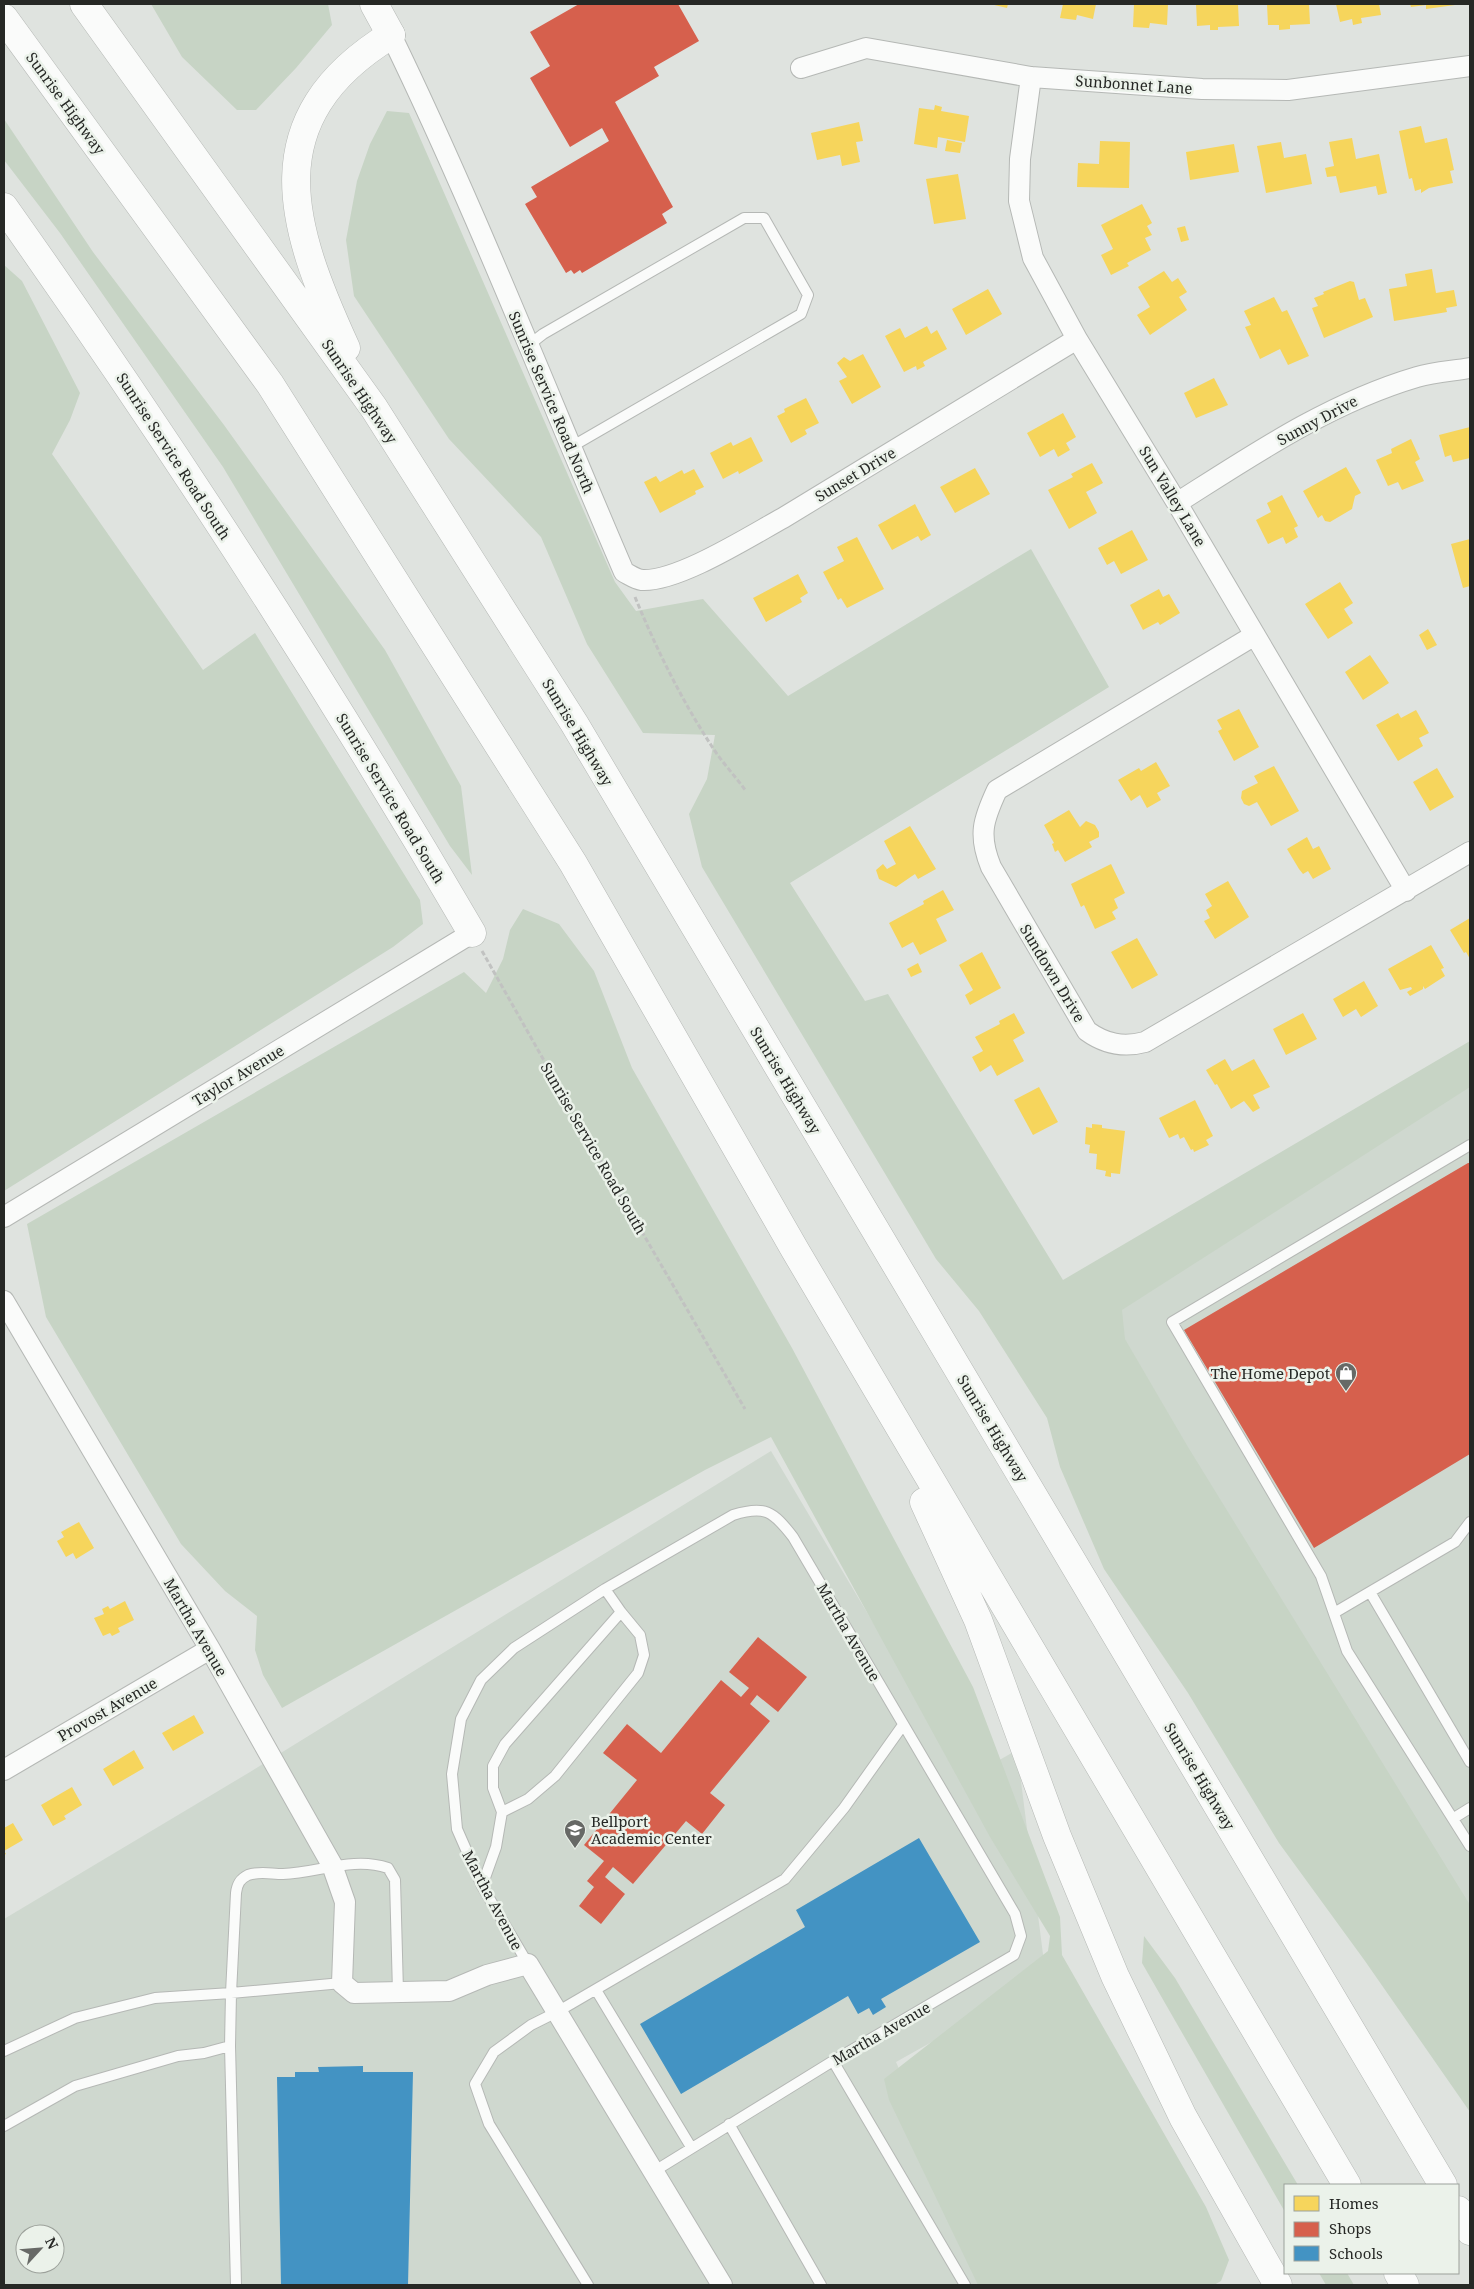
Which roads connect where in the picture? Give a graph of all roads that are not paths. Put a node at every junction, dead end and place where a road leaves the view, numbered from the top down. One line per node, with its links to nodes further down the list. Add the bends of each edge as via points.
1 (84, 4): 12 (main road, Sunrise Highway)
2 (374, 4): 4 (main road, Sunrise Service Road North)
3 (4, 18): 22 (main road, Sunrise Highway, via 270,384 573,862)
4 (391, 35): 10 (street, Sunrise Service Road North); 12 (main road, via 343,71 319,102 302,141 296,183 301,230 310,261 331,316)
5 (1470, 66): 7 (street, Sunbonnet Lane, via 1288,90 1202,89)
6 (801, 68): 7 (street, Sunbonnet Lane, via 866,48)
7 (1031, 77): 9 (street, Sun Valley Lane, via 1020,159 1019,201 1033,258)
8 (4, 206): 19 (main road, Sunrise Service Road South, via 112,362 246,566)
9 (1077, 339): 14 (street, Sun Valley Lane); 15 (street, Sunset Drive, via 783,518 704,560 661,578 640,580)
10 (529, 345): 13 (street, Sunrise Service Road North); 13 (lane, via 744,218 764,218 808,295 801,314)
11 (1470, 368): 14 (street, Sunny Drive, via 1419,376 1361,396 1299,427)
12 (374, 408): 53 (main road, Sunrise Highway, via 574,723)
13 (571, 448): 15 (street, Sunrise Service Road North)
14 (1177, 503): 16 (street, Sun Valley Lane)
15 (624, 572)
16 (1255, 636): 18 (street, Sun Valley Lane); 18 (street, Sundown Drive, via 997,790 982,839 991,867 1012,905 1088,1031 1110,1044 1134,1045 1159,1035)
17 (1470, 852): 18 (street, Sundown Drive)
18 (1406, 891)
19 (472, 933): 21 (street, Taylor Avenue)
20 (1470, 1145): 28 (lane, via 1172,1322 1320,1576)
21 (4, 1217)
22 (795, 1250): 52 (main road, Sunrise Highway); 62 (main road, via 958,1572 1056,1836 1149,2049 1182,2117)
23 (4, 1301): 29 (street, Martha Avenue)
24 (1469, 1529): 26 (lane, via 1455,1542)
25 (606, 1589): 27 (lane); 30 (lane, Martha Avenue, via 733,1515 754,1508 777,1517 793,1537); 38 (lane, Martha Avenue, via 514,1648 480,1680 460,1719 452,1774 457,1829)
26 (1370, 1592): 28 (lane); 31 (lane)
27 (621, 1612): 34 (lane, via 505,1744 493,1766 494,1788); 34 (lane, via 640,1635 644,1655 638,1673 555,1776 528,1799)
28 (1334, 1613): 35 (lane, via 1348,1651)
29 (210, 1649): 32 (street, Provost Avenue); 37 (street, Martha Avenue)
30 (903, 1724): 41 (lane, via 844,1808 785,1879); 47 (lane, Martha Avenue, via 1015,1914 1022,1936 1014,1955)
31 (1470, 1762)
32 (4, 1770)
33 (1470, 1808): 35 (lane)
34 (502, 1812): 38 (lane, via 496,1847)
35 (1454, 1818): 36 (lane)
36 (1470, 1846)
37 (332, 1865): 40 (street, Martha Avenue, via 345,1902); 42 (lane, via 377,1864 388,1868 395,1880); 43 (lane, via 304,1872 251,1874 237,1885)
38 (482, 1886): 39 (lane, Martha Avenue)
39 (528, 1964): 42 (street, Martha Avenue, via 487,1975 448,1991); 44 (street, Martha Avenue)
40 (342, 1983): 42 (street, Martha Avenue, via 354,1993); 43 (lane)
41 (596, 1990): 44 (lane); 50 (lane)
42 (398, 1992)
43 (231, 1993): 45 (lane); 46 (lane, via 155,1998 76,2018)
44 (557, 2012): 51 (street, Martha Avenue); 58 (lane, via 531,2025 494,2052 475,2084 489,2124)
45 (230, 2046): 49 (lane, via 178,2056 75,2086); 57 (lane)
46 (4, 2051)
47 (834, 2061): 48 (lane, Martha Avenue); 61 (lane)
48 (729, 2124): 50 (lane, Martha Avenue); 60 (lane)
49 (4, 2126)
50 (691, 2147): 51 (lane, Martha Avenue)
51 (653, 2172): 59 (street, Martha Avenue)
52 (1345, 2184)
53 (1442, 2184)
54 (1459, 2212): 55 (main road)
55 (1470, 2231)
56 (1399, 2274): 63 (main road)
57 (236, 2285)
58 (588, 2285)
59 (722, 2285)
60 (820, 2285)
61 (965, 2285)
62 (1278, 2285)
63 (1406, 2285)

